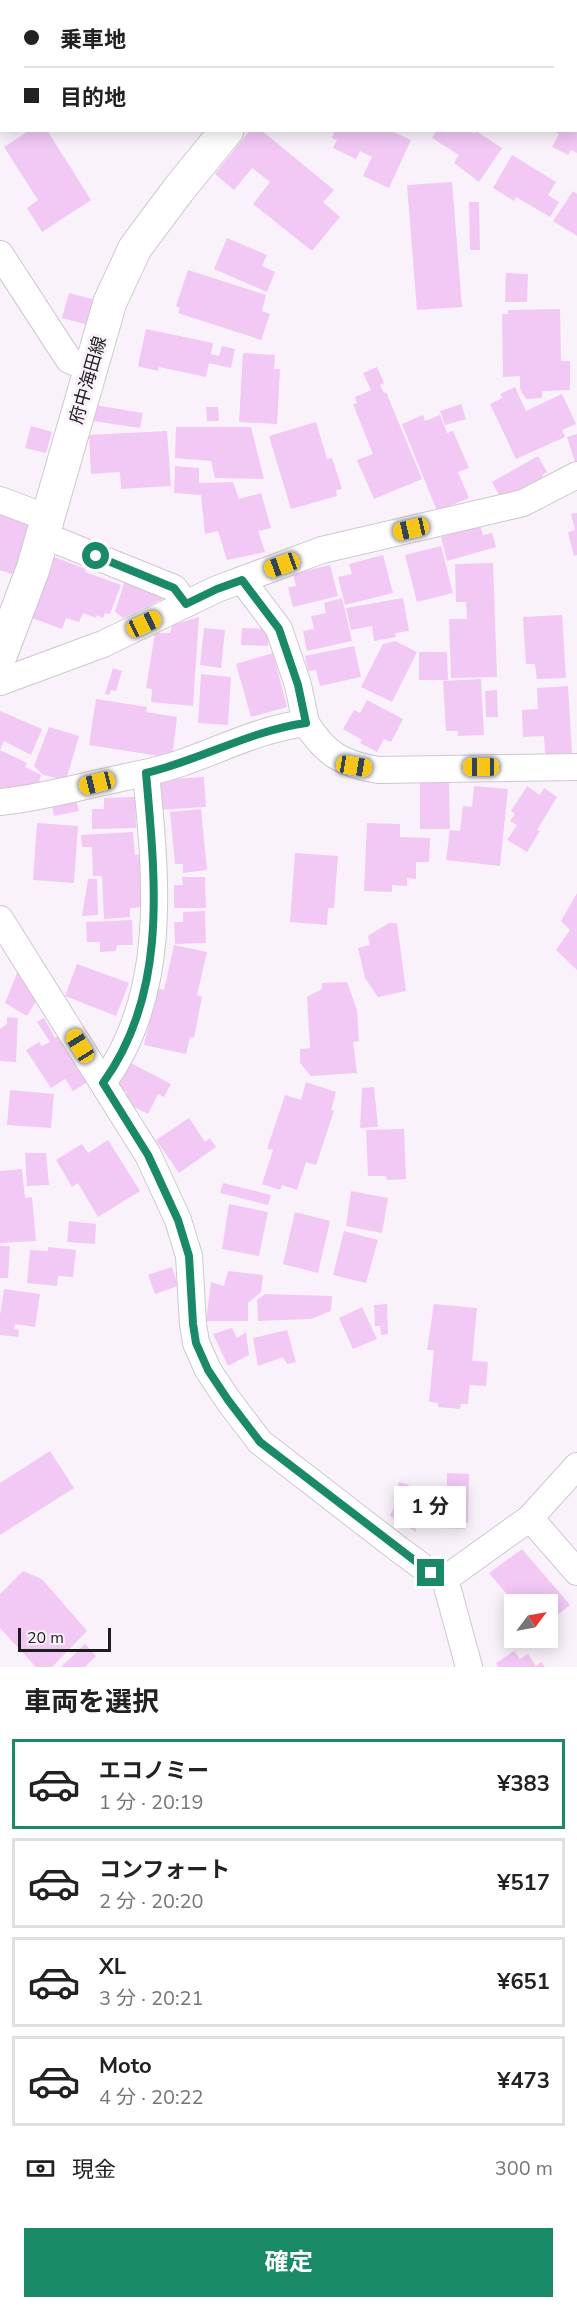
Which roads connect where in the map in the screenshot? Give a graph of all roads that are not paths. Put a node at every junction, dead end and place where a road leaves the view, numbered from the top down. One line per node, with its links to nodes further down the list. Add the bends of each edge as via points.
1 (221, 133): 3 (main road, 府中海田線, via 135,248 110,302)
2 (0, 255): 3 (street, via 69,360)
3 (92, 369): 6 (main road, 府中海田線)
4 (577, 475): 7 (street, via 523,502 322,550)
5 (0, 500): 6 (street)
6 (45, 527): 8 (street, via 174,588); 9 (main road, 府中海田線)
7 (242, 580): 8 (street); 11 (street, via 279,629)
8 (186, 604): 10 (street, via 103,644)
9 (0, 656)
10 (0, 682)
11 (306, 723): 12 (street, via 317,741 337,758 378,770); 13 (street, via 254,734)
12 (577, 767)
13 (146, 773): 14 (street); 16 (street, via 154,884 150,963 141,1006)
14 (0, 802)
15 (0, 919): 16 (street)
16 (103, 1083): 20 (street, via 148,1155 178,1220 189,1256 196,1343 228,1400 260,1442 397,1548)
17 (577, 1466): 18 (street)
18 (531, 1518): 19 (street); 20 (street)
19 (577, 1572)
20 (445, 1579): 21 (street)
21 (468, 1667)

